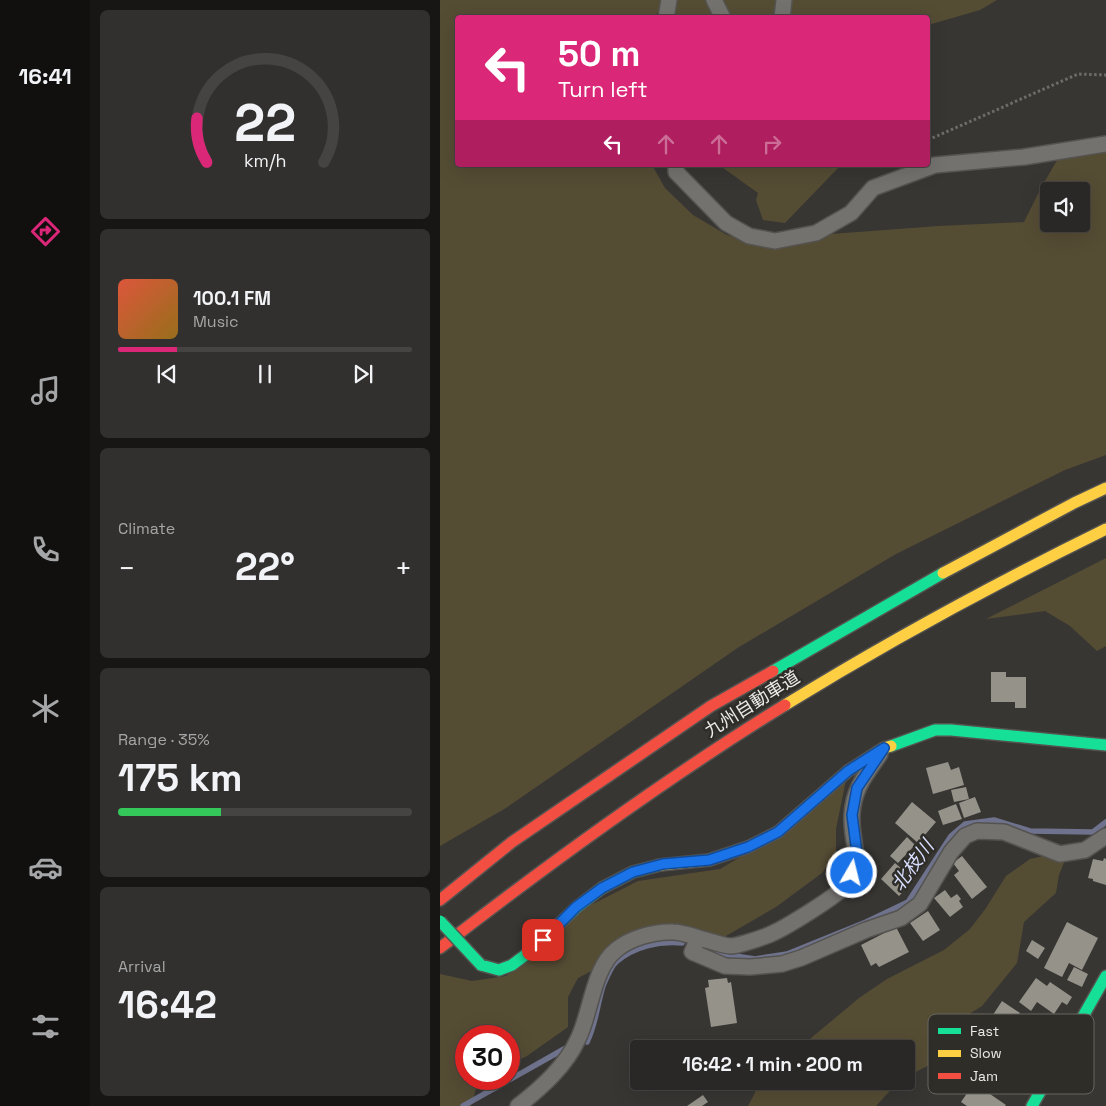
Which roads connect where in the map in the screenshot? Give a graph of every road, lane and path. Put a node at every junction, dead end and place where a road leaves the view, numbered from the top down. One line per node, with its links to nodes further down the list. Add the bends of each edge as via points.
1 (669, 0): 4 (street)
2 (714, 0): 5 (street)
3 (784, 0): 6 (street)
4 (666, 15)
5 (721, 15)
6 (782, 15)
7 (1106, 75): 8 (path, via 1078,74)
8 (930, 139)
9 (1106, 144): 11 (street)
10 (676, 167): 12 (street, via 676,172 726,223 749,236 775,241 816,233 851,213 873,188)
11 (930, 167)
12 (930, 167)
13 (1106, 488): 18 (main road, 九州自動車道, via 979,553 711,706 512,842)
14 (1106, 529): 21 (main road, 九州自動車道, via 903,633 711,750 517,887)
15 (1106, 745): 16 (main road, via 935,730)
16 (884, 748): 19 (main road, bridge, via 848,771 778,832 748,847 709,860 663,864 633,872 602,888 512,965 499,970 481,965); 20 (street, via 857,788 852,815 857,853 846,885 834,896 772,934 732,946)
17 (1106, 836): 20 (street, via 1085,850 1060,854 1004,832 977,831 966,836 952,852 920,904 901,918 782,964 726,966 692,952)
18 (440, 900)
19 (440, 921)
20 (698, 938): 26 (street, via 673,932 652,934 627,942 615,950 597,981 583,1028 572,1051 559,1068)
21 (440, 948)
22 (1106, 976): 23 (main road)
23 (1085, 1014)
24 (1042, 1094): 25 (main road)
25 (1036, 1105)
26 (518, 1106)

